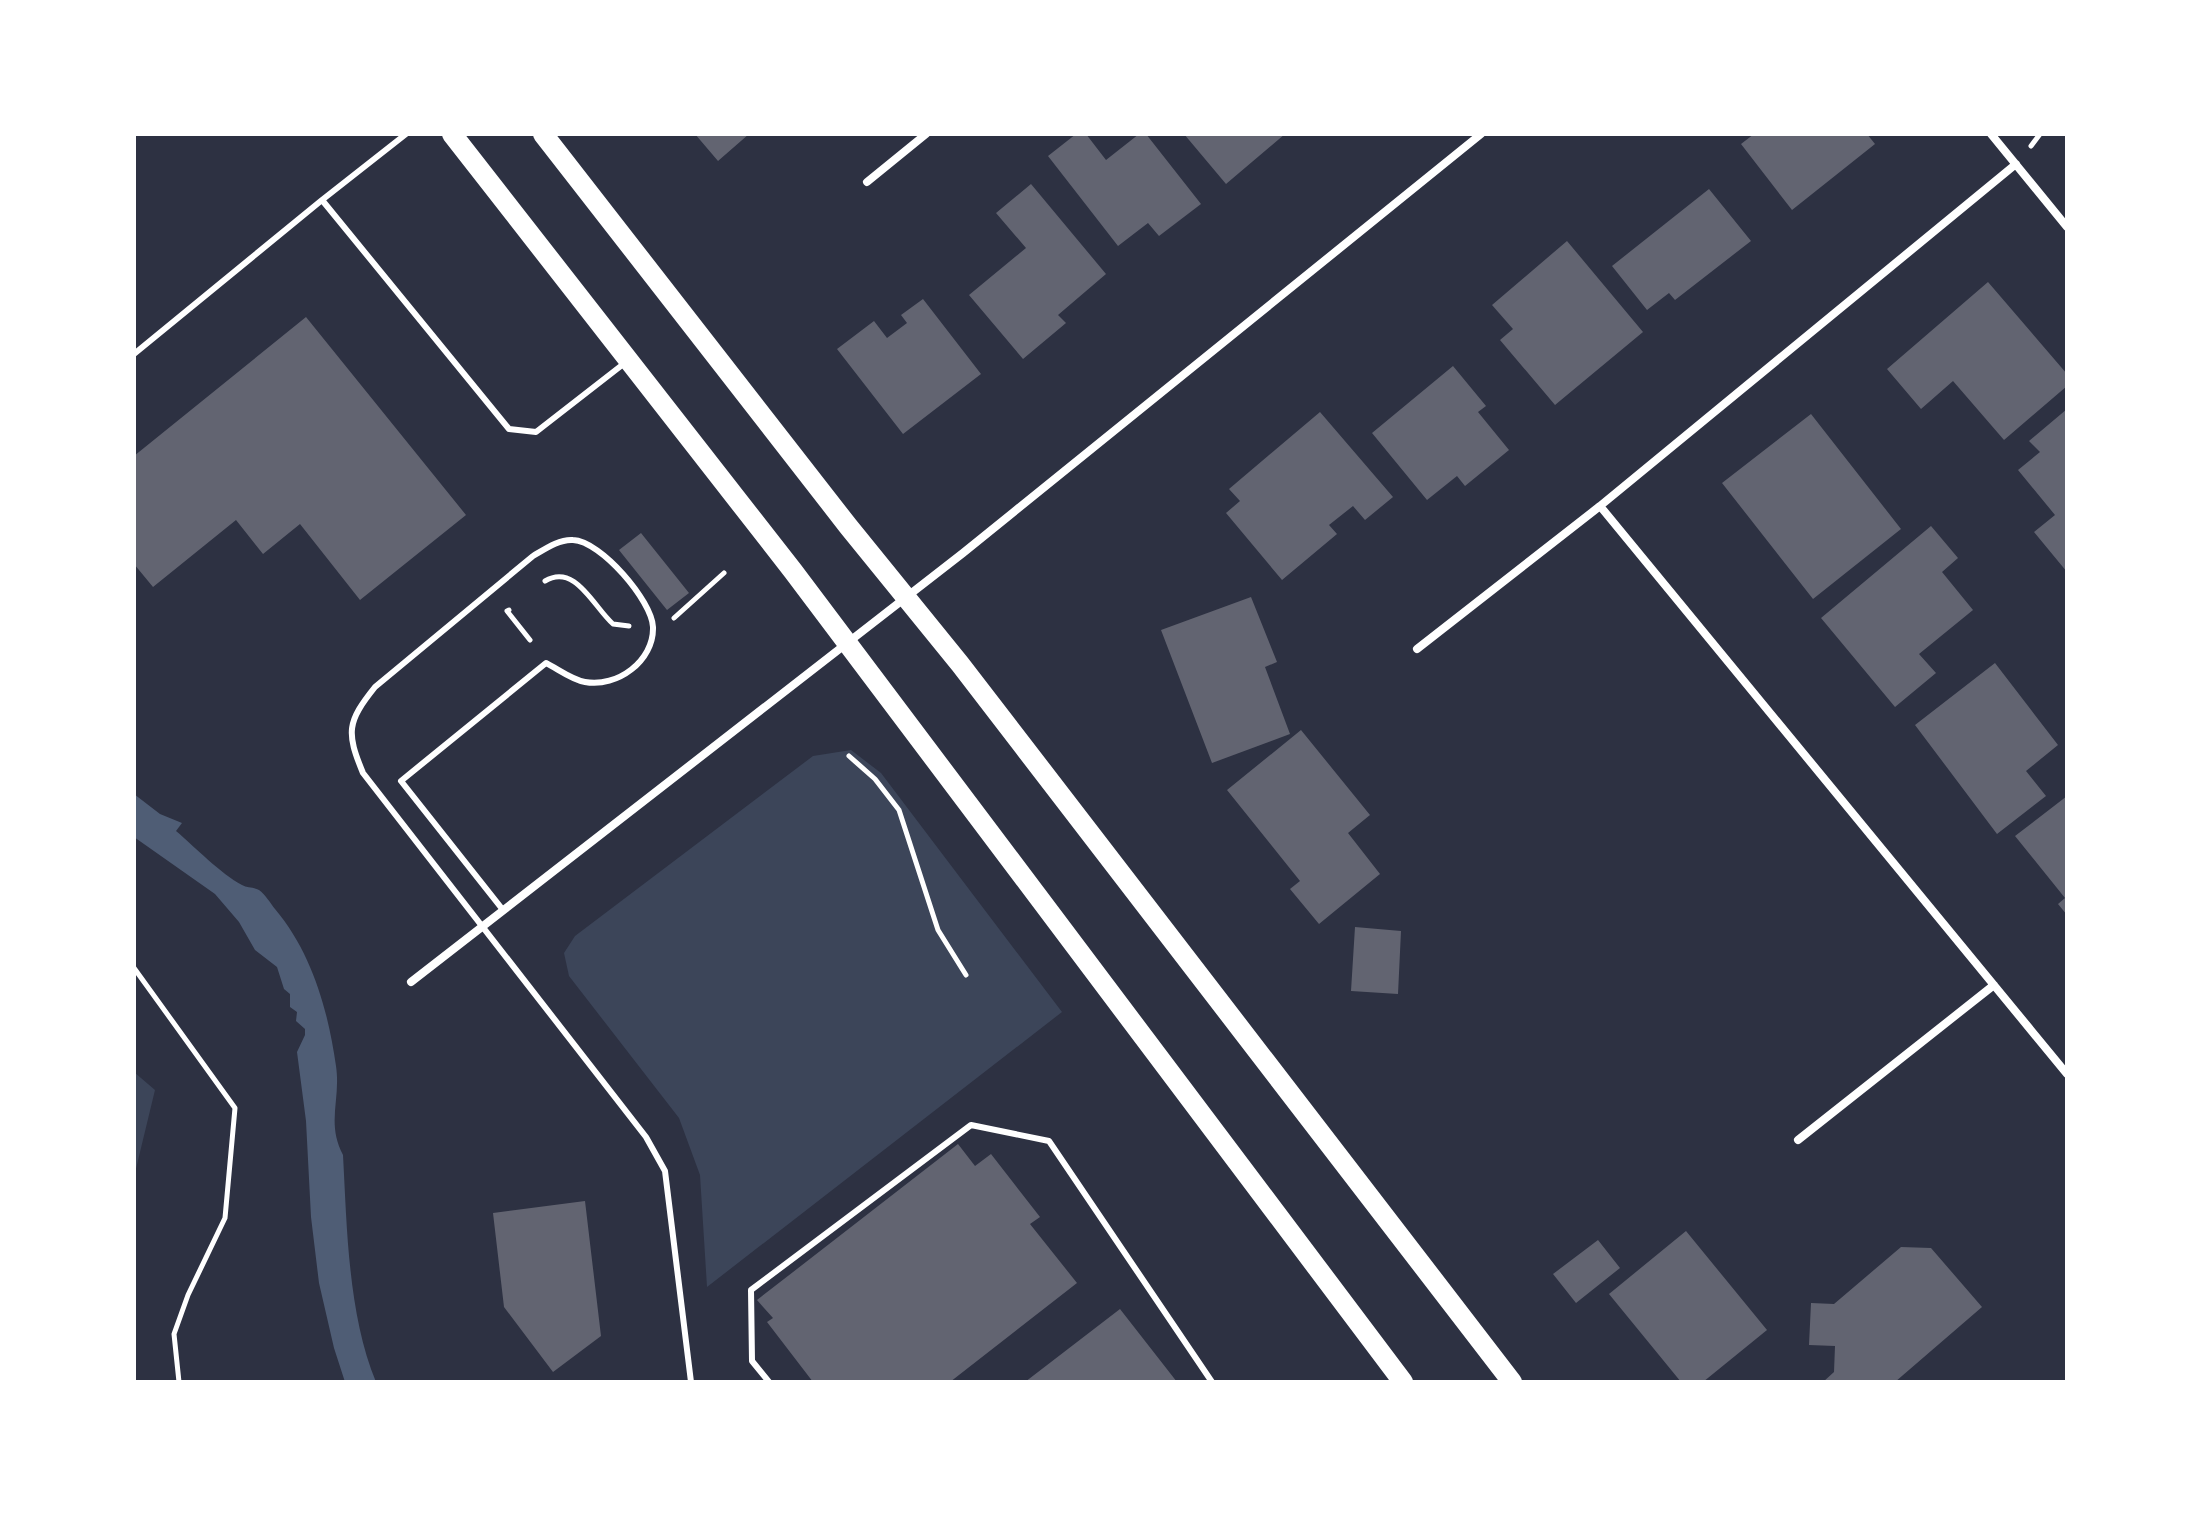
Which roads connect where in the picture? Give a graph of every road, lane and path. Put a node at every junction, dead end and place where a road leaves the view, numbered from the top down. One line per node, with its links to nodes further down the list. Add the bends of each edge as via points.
1 (406, 134): 9 (lane)
2 (452, 134): 12 (main road)
3 (543, 134): 16 (main road)
4 (926, 134): 8 (street)
5 (1481, 134): 16 (street)
6 (1991, 134): 7 (street)
7 (2016, 164): 10 (street); 13 (street)
8 (867, 182)
9 (322, 200): 11 (lane); 12 (lane, via 509,429 536,432)
10 (2067, 227)
11 (134, 354)
12 (627, 361): 21 (main road)
13 (1600, 506): 22 (street); 29 (street)
14 (724, 573): 18 (path)
15 (537, 587): 19 (path, via 557,575 568,577 613,624)
16 (906, 597): 21 (street); 37 (main road)
17 (517, 603): 20 (path, via 507,611)
18 (667, 624)
19 (634, 625)
20 (530, 640)
21 (847, 643): 24 (street); 36 (main road)
22 (1417, 649)
23 (849, 756): 27 (path, via 899,810 938,930)
24 (503, 910): 25 (street); 25 (lane, via 401,781 546,663 582,682 601,683 617,679 646,655 652,640 650,610 605,554 573,539 533,556 375,687 352,724 350,743 363,773)
25 (483, 926): 28 (street); 33 (lane, via 646,1137 665,1171)
26 (134, 968): 32 (path, via 235,1108 225,1218 174,1334)
27 (966, 975)
28 (411, 982)
29 (1994, 985): 30 (street); 31 (street)
30 (2067, 1074)
31 (1798, 1140)
32 (179, 1382)
33 (691, 1382)
34 (769, 1382): 35 (lane, via 752,1361 751,1290 971,1125 1049,1141)
35 (1212, 1382)
36 (1403, 1382)
37 (1512, 1382)

